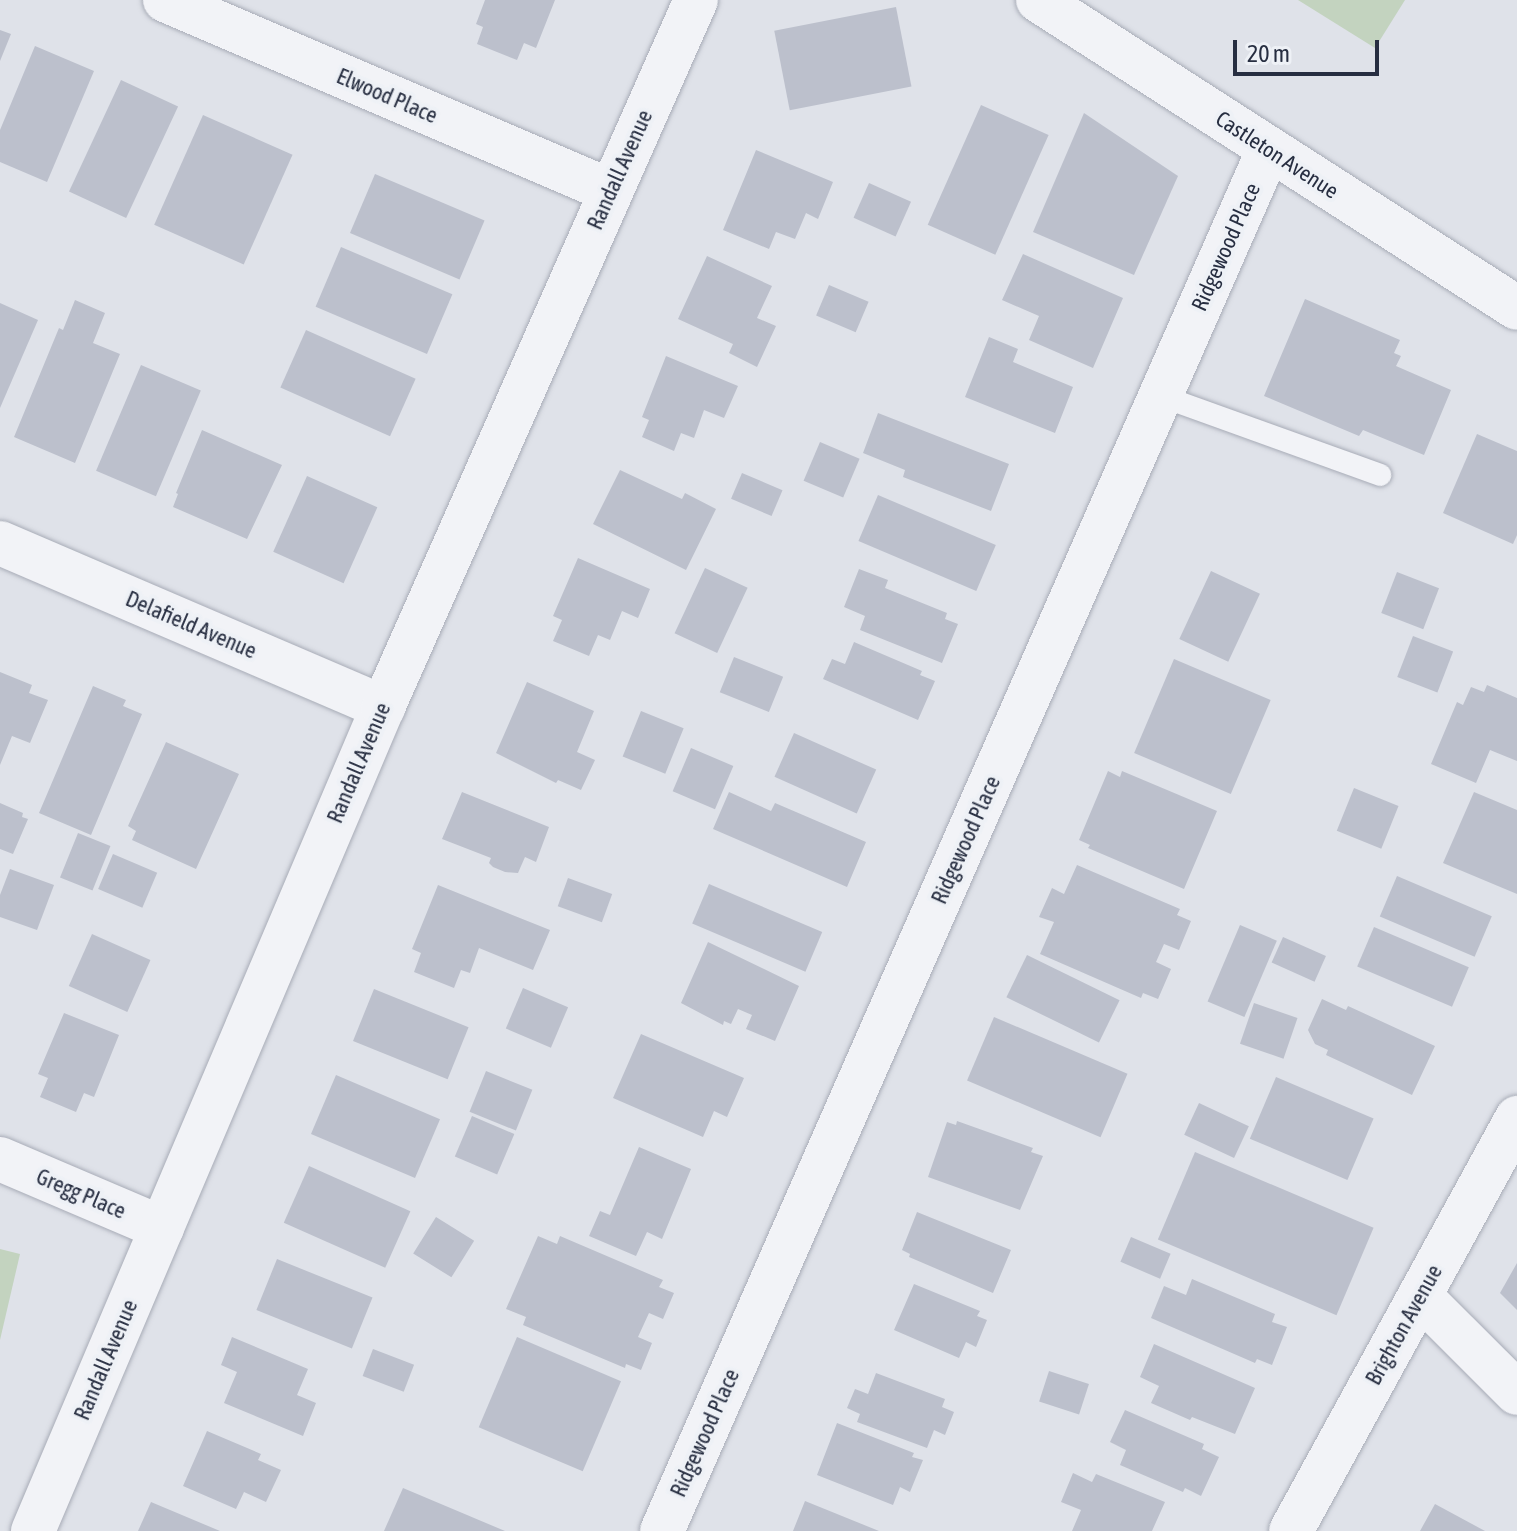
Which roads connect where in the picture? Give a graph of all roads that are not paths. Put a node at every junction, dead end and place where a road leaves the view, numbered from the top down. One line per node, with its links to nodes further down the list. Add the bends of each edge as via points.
1 (165, 0): 5 (street, Elwood Place)
2 (696, 0): 5 (street, Randall Avenue)
3 (1038, 0): 4 (street, Castleton Avenue)
4 (1269, 149): 6 (street, Castleton Avenue); 7 (street, Ridgewood Place)
5 (610, 191): 10 (street, Randall Avenue)
6 (1517, 308)
7 (1161, 396): 8 (lane); 17 (street, Ridgewood Place)
8 (1380, 475)
9 (0, 543): 10 (street, Delafield Avenue)
10 (383, 707): 13 (street, Randall Avenue)
11 (1517, 1118): 14 (street, Brighton Avenue)
12 (0, 1159): 13 (street, Gregg Place)
13 (162, 1228): 16 (street, Randall Avenue)
14 (1420, 1296): 15 (street); 18 (street, Brighton Avenue)
15 (1517, 1393)
16 (33, 1531)
17 (662, 1531)
18 (1291, 1531)

